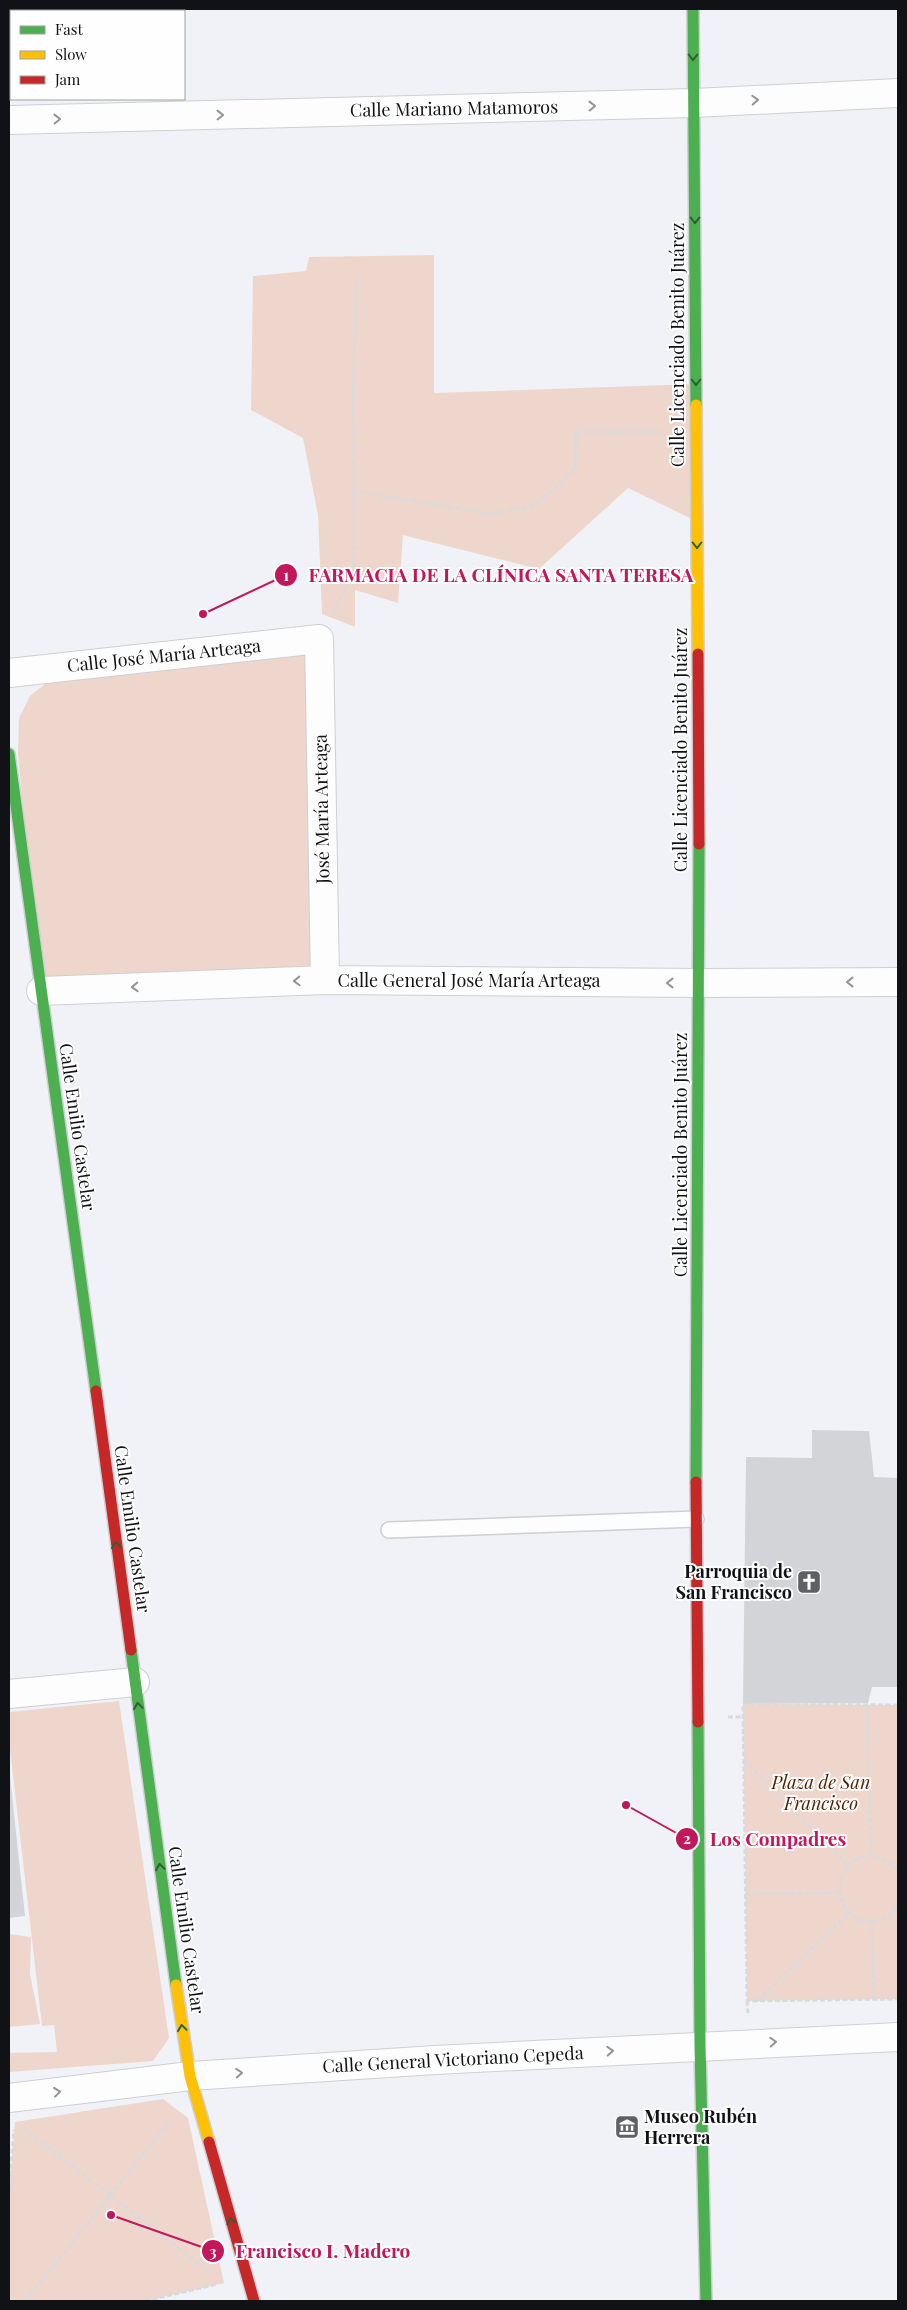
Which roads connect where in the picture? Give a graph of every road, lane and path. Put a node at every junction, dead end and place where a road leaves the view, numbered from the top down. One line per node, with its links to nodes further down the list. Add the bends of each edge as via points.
1 (693, 9): 3 (street, Calle Licenciado Benito Juárez, one-way to 3)
2 (898, 93): 3 (street, Calle Mariano Matamoros, one-way to 2)
3 (694, 103): 4 (street, Calle Mariano Matamoros, one-way to 3); 6 (street, Calle Licenciado Benito Juárez, one-way to 6)
4 (9, 120)
5 (357, 279): 7 (path)
6 (696, 432): 7 (path, via 576,432 575,470 535,505 491,514); 13 (street, Calle Licenciado Benito Juárez, one-way to 13)
7 (354, 491): 8 (path, via 354,571)
8 (319, 639): 9 (street, Calle José María Arteaga); 11 (street, José María Arteaga)
9 (9, 673)
10 (9, 754): 14 (street, Calle Emilio Castelar)
11 (325, 980): 13 (street, Calle General José María Arteaga, one-way to 11); 14 (street, Calle General José María Arteaga, one-way to 14)
12 (898, 982): 13 (street, Calle General José María Arteaga, one-way to 13)
13 (700, 983): 15 (street, Calle Licenciado Benito Juárez)
14 (41, 991): 17 (street, Calle Emilio Castelar, one-way to 14)
15 (696, 1518): 16 (lane); 36 (street, Calle Licenciado Benito Juárez)
16 (389, 1530)
17 (135, 1682): 18 (street); 37 (street, Calle Emilio Castelar, one-way to 17)
18 (9, 1694)
19 (867, 1705): 20 (path); 21 (path, via 743,1704); 22 (path)
20 (898, 1705)
21 (744, 1760): 23 (path); 26 (path)
22 (871, 1856): 23 (path, via 859,1858); 24 (path, via 881,1857)
23 (848, 1866): 25 (path, via 839,1884)
24 (897, 1867)
25 (840, 1893): 26 (path); 28 (path, via 844,1906)
26 (745, 1894): 34 (path, via 747,2001)
27 (898, 1906): 29 (path)
28 (850, 1912): 31 (path); 34 (path)
29 (894, 1912): 30 (path); 31 (path)
30 (898, 1917)
31 (872, 1921): 33 (path)
32 (898, 1999): 33 (path)
33 (874, 2000): 34 (path)
34 (757, 2001)
35 (898, 2037): 36 (street, Calle General Victoriano Cepeda, one-way to 35)
36 (700, 2046): 37 (street, Calle General Victoriano Cepeda, one-way to 36); 46 (street, Calle Licenciado Benito Juárez)
37 (190, 2076): 38 (street, Calle General Victoriano Cepeda, one-way to 37); 45 (street, Calle Emilio Castelar, one-way to 37)
38 (12, 2110): 41 (path)
39 (172, 2119): 42 (path)
40 (22, 2127): 42 (path)
41 (9, 2191)
42 (110, 2197): 43 (path); 44 (path, via 224,2283)
43 (25, 2301)
44 (145, 2301)
45 (254, 2301)
46 (706, 2301)

